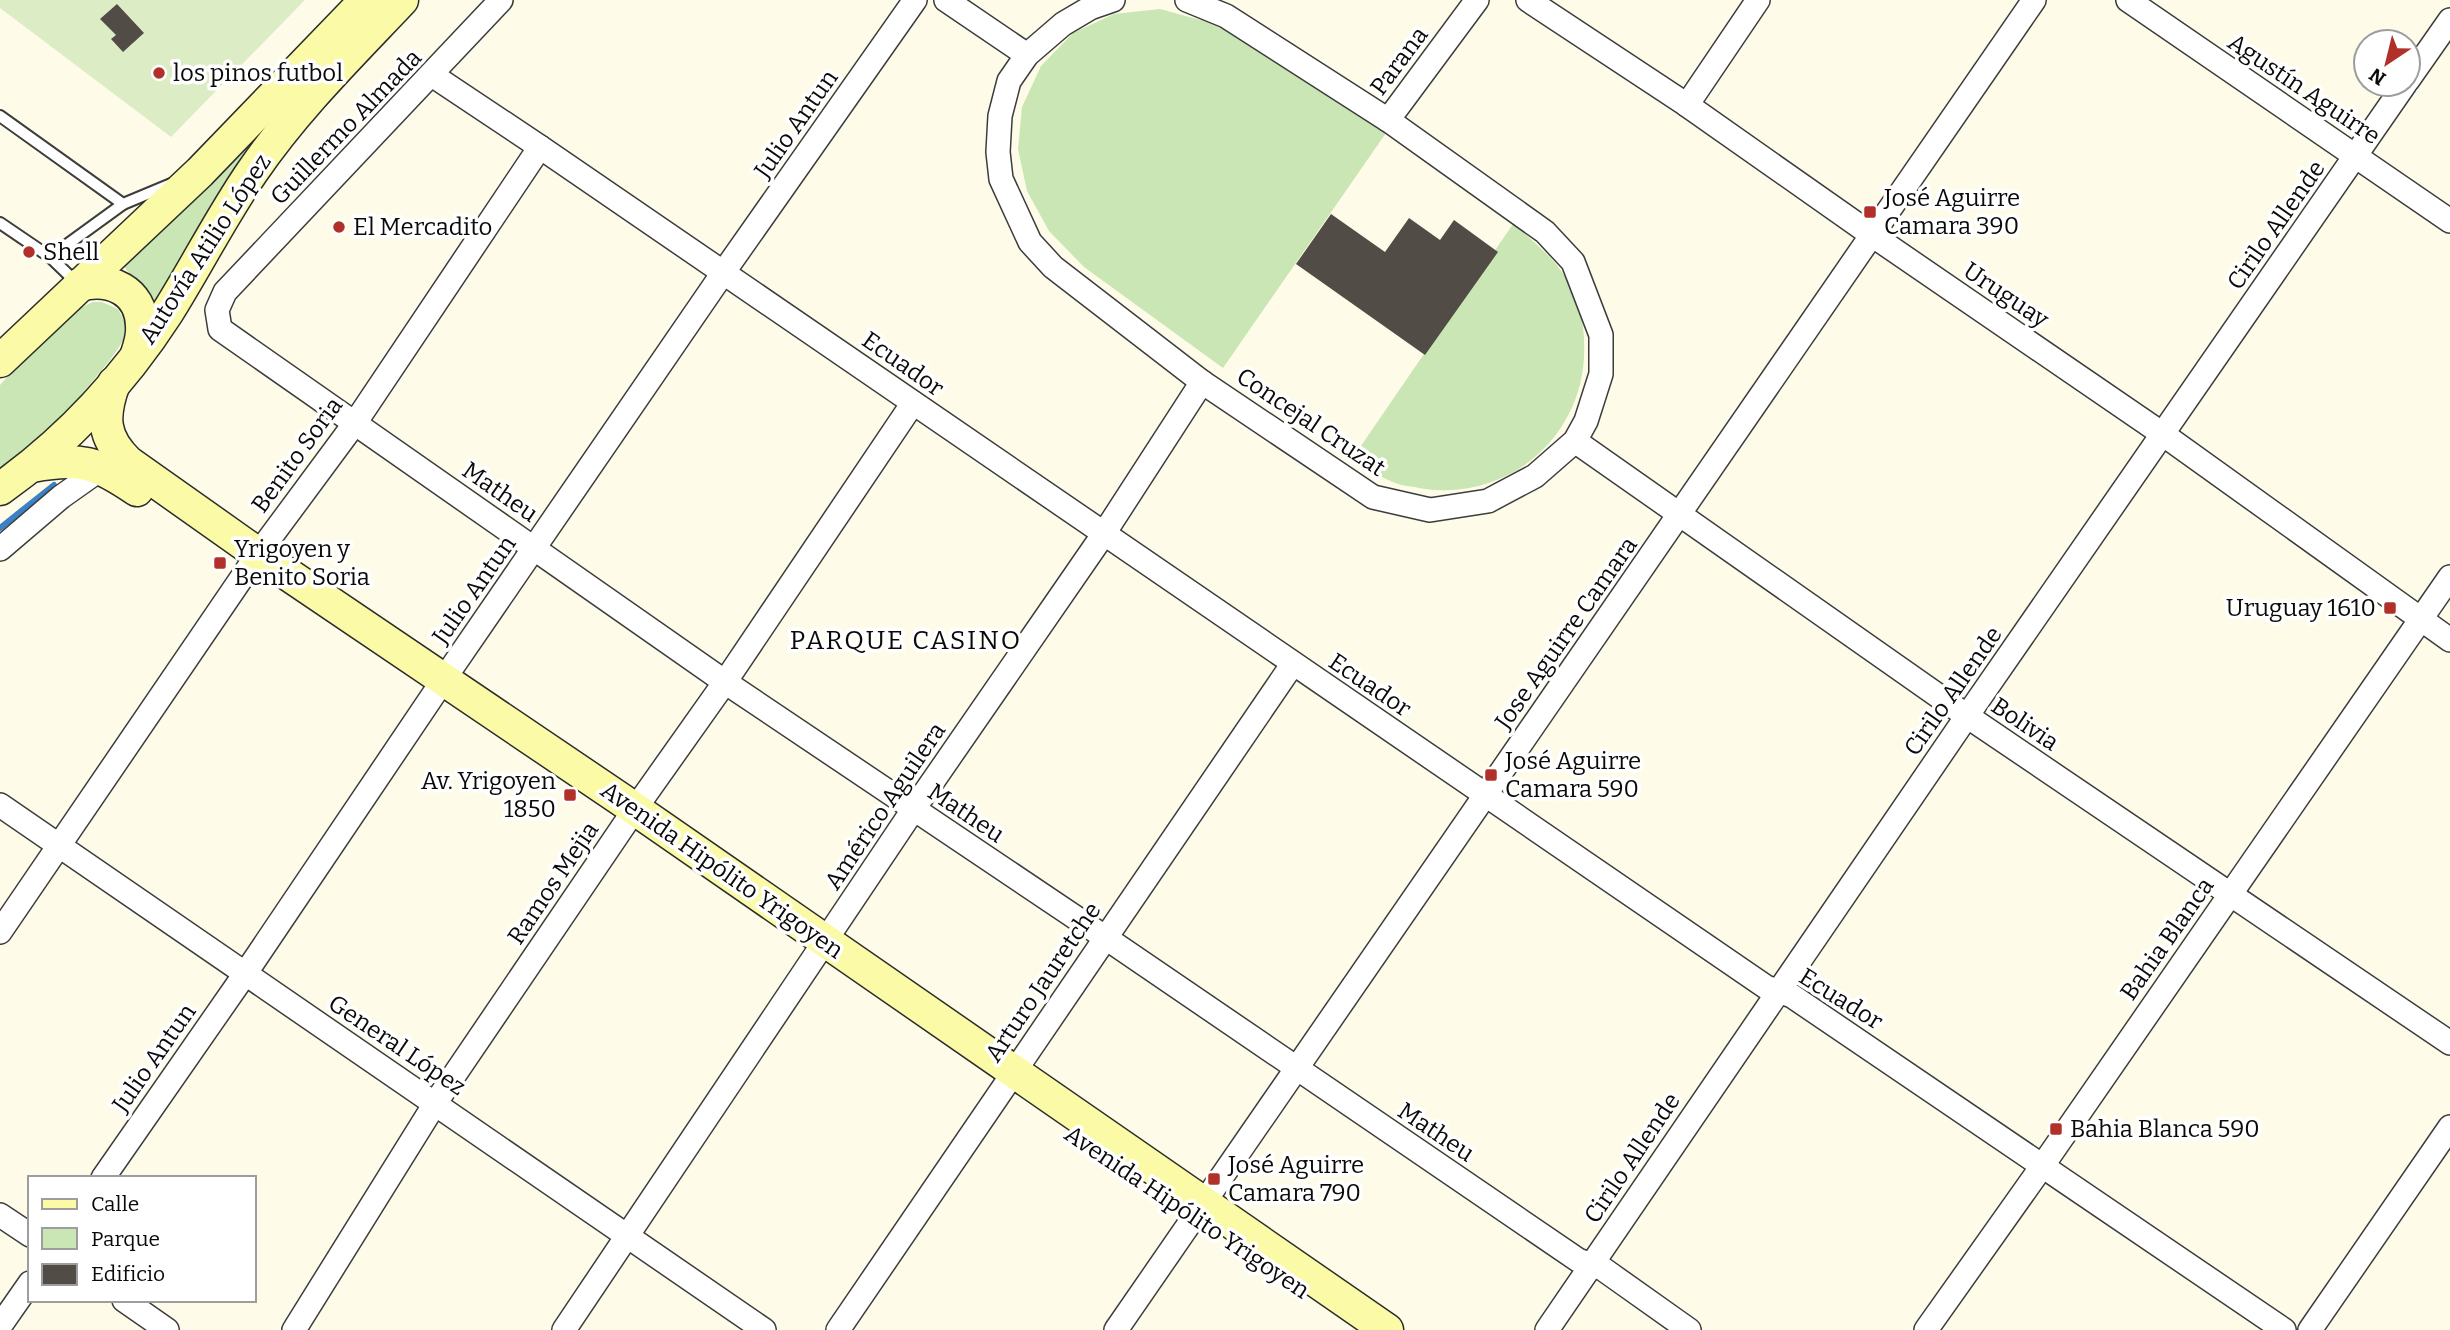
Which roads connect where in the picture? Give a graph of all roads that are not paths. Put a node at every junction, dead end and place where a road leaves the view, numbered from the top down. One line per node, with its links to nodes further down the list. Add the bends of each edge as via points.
1 (366, 0): 23 (main road, Autovía Atilio López)
2 (402, 0): 33 (main road, Autovía Atilio López, via 276,137)
3 (501, 0): 16 (street, Guillermo Almada)
4 (915, 0): 29 (street, Julio Antun)
5 (946, 0): 14 (street)
6 (1112, 0): 14 (street, Concejal Cruzat, via 1063,24)
7 (1186, 0): 20 (street, Concejal Cruzat, via 1226,16)
8 (1478, 0): 20 (street, Parana)
9 (1528, 0): 18 (street, Uruguay)
10 (1758, 0): 18 (street)
11 (2034, 0): 27 (street, Jose Aguirre Camara)
12 (2129, 0): 22 (street, Agustín Aguirre)
13 (2450, 20): 15 (street, Cirilo Allende)
14 (1027, 55): 34 (street, Concejal Cruzat, via 1009,81 1000,116 998,152 1001,179 1030,242 1053,267)
15 (2422, 60)
16 (432, 75): 21 (street, Ecuador); 31 (street, Guillermo Almada, via 225,292 217,310)
17 (2396, 98): 22 (street, Cirilo Allende)
18 (1687, 105): 27 (street, Uruguay)
19 (0, 116): 24 (lane)
20 (1388, 120): 39 (street, Concejal Cruzat, via 1545,232 1573,262 1601,335 1601,374)
21 (540, 147): 29 (street, Ecuador); 37 (street, Benito Soria)
22 (2356, 156): 25 (street, Agustín Aguirre); 38 (street, Cirilo Allende)
23 (200, 172): 24 (lane); 30 (main road, Autovía Atilio López)
24 (123, 204): 28 (lane)
25 (2450, 221)
26 (0, 223): 28 (lane)
27 (1872, 235): 38 (street, Uruguay); 43 (street, Jose Aguirre Camara)
28 (50, 257): 30 (lane)
29 (723, 273): 36 (street, Ecuador); 46 (street, Julio Antun)
30 (79, 285): 32 (main road, Autovía Atilio López); 33 (main road, via 115,284 135,303 142,325)
31 (220, 329): 37 (street, Matheu)
32 (4, 350)
33 (137, 354): 35 (main road, Autovía Atilio López)
34 (1202, 382): 39 (street, Concejal Cruzat, via 1373,497 1430,510 1488,501 1535,476); 44 (street, Américo Aguilera)
35 (114, 383): 40 (main road, Autovía Atilio López); 47 (main road, Avenida Hipólito Yrigoyen, via 106,404 106,422 115,450)
36 (913, 403): 44 (street, Ecuador); 52 (street, Ramos Mejia)
37 (355, 423): 46 (street, Matheu); 47 (street, Benito Soria)
38 (2164, 435): 49 (street, Uruguay); 54 (street, Cirilo Allende)
39 (1575, 441): 43 (street, Bolivia)
40 (32, 466): 41 (main road, Avenida Hipólito Yrigoyen, via 80,461); 42 (main road, Autovía Atilio López)
41 (102, 468): 45 (street); 47 (main road, Avenida Hipólito Yrigoyen)
42 (1, 488)
43 (1679, 516): 54 (street, Bolivia); 55 (street, Jose Aguirre Camara)
44 (1103, 535): 51 (street, Ecuador); 57 (street, Américo Aguilera)
45 (0, 549)
46 (535, 549): 52 (street, Matheu); 53 (street, Julio Antun)
47 (253, 561): 53 (main road, Avenida Hipólito Yrigoyen); 59 (street, Benito Soria)
48 (2450, 577): 49 (street, Bahia Blanca)
49 (2420, 620): 50 (street, Uruguay); 60 (street, Bahia Blanca)
50 (2450, 640)
51 (1293, 665): 55 (street, Ecuador); 62 (street, Arturo Jauretche)
52 (726, 682): 57 (street, Matheu); 58 (street, Ramos Mejia)
53 (440, 686): 58 (main road, Avenida Hipólito Yrigoyen); 64 (street, Julio Antun)
54 (1967, 716): 60 (street, Bolivia); 65 (street, Cirilo Allende)
55 (1485, 794): 65 (street, Ecuador, via 1766,987); 67 (street, Jose Aguirre Camara)
56 (0, 805): 59 (street, General López)
57 (913, 810): 62 (street, Matheu); 63 (street, Américo Aguilera)
58 (631, 816): 63 (main road, Avenida Hipólito Yrigoyen); 69 (street, Ramos Mejia)
59 (60, 844): 61 (street, Benito Soria); 64 (street, General López)
60 (2231, 894): 66 (street, Bolivia); 71 (street, Bahia Blanca)
61 (0, 932)
62 (1106, 938): 67 (street, Matheu); 68 (street, Arturo Jauretche)
63 (821, 947): 68 (main road, Avenida Hipólito Yrigoyen); 76 (street, Américo Aguilera)
64 (245, 974): 69 (street, General López); 72 (street, Julio Antun)
65 (1779, 990): 71 (street, Ecuador); 77 (street, Cirilo Allende)
66 (2450, 1043)
67 (1296, 1068): 73 (street, Jose Aguirre Camara); 77 (street, Matheu, via 1578,1260)
68 (1009, 1080): 73 (main road, Avenida Hipólito Yrigoyen); 85 (street, Arturo Jauretche)
69 (436, 1102): 76 (street, General López); 82 (street, Ramos Mejia)
70 (2450, 1127): 93 (street)
71 (2043, 1165): 91 (street, Bahia Blanca); 92 (street, Ecuador)
72 (104, 1176)
73 (1199, 1211): 86 (street, Jose Aguirre Camara); 87 (main road, Avenida Hipólito Yrigoyen); 88 (main road, Avenida Hipólito Yrigoyen)
74 (0, 1215): 75 (street)
75 (28, 1234)
76 (627, 1235): 83 (street, Américo Aguilera); 84 (street, General López)
77 (1591, 1264): 89 (street, Cirilo Allende); 90 (street, Matheu)
78 (28, 1286): 80 (street)
79 (127, 1302): 81 (street)
80 (0, 1326)
81 (167, 1330)
82 (294, 1330)
83 (565, 1330)
84 (764, 1330)
85 (838, 1330)
86 (1116, 1330)
87 (1362, 1330)
88 (1387, 1330)
89 (1547, 1330)
90 (1689, 1330)
91 (1926, 1330)
92 (2284, 1330)
93 (2310, 1330)

